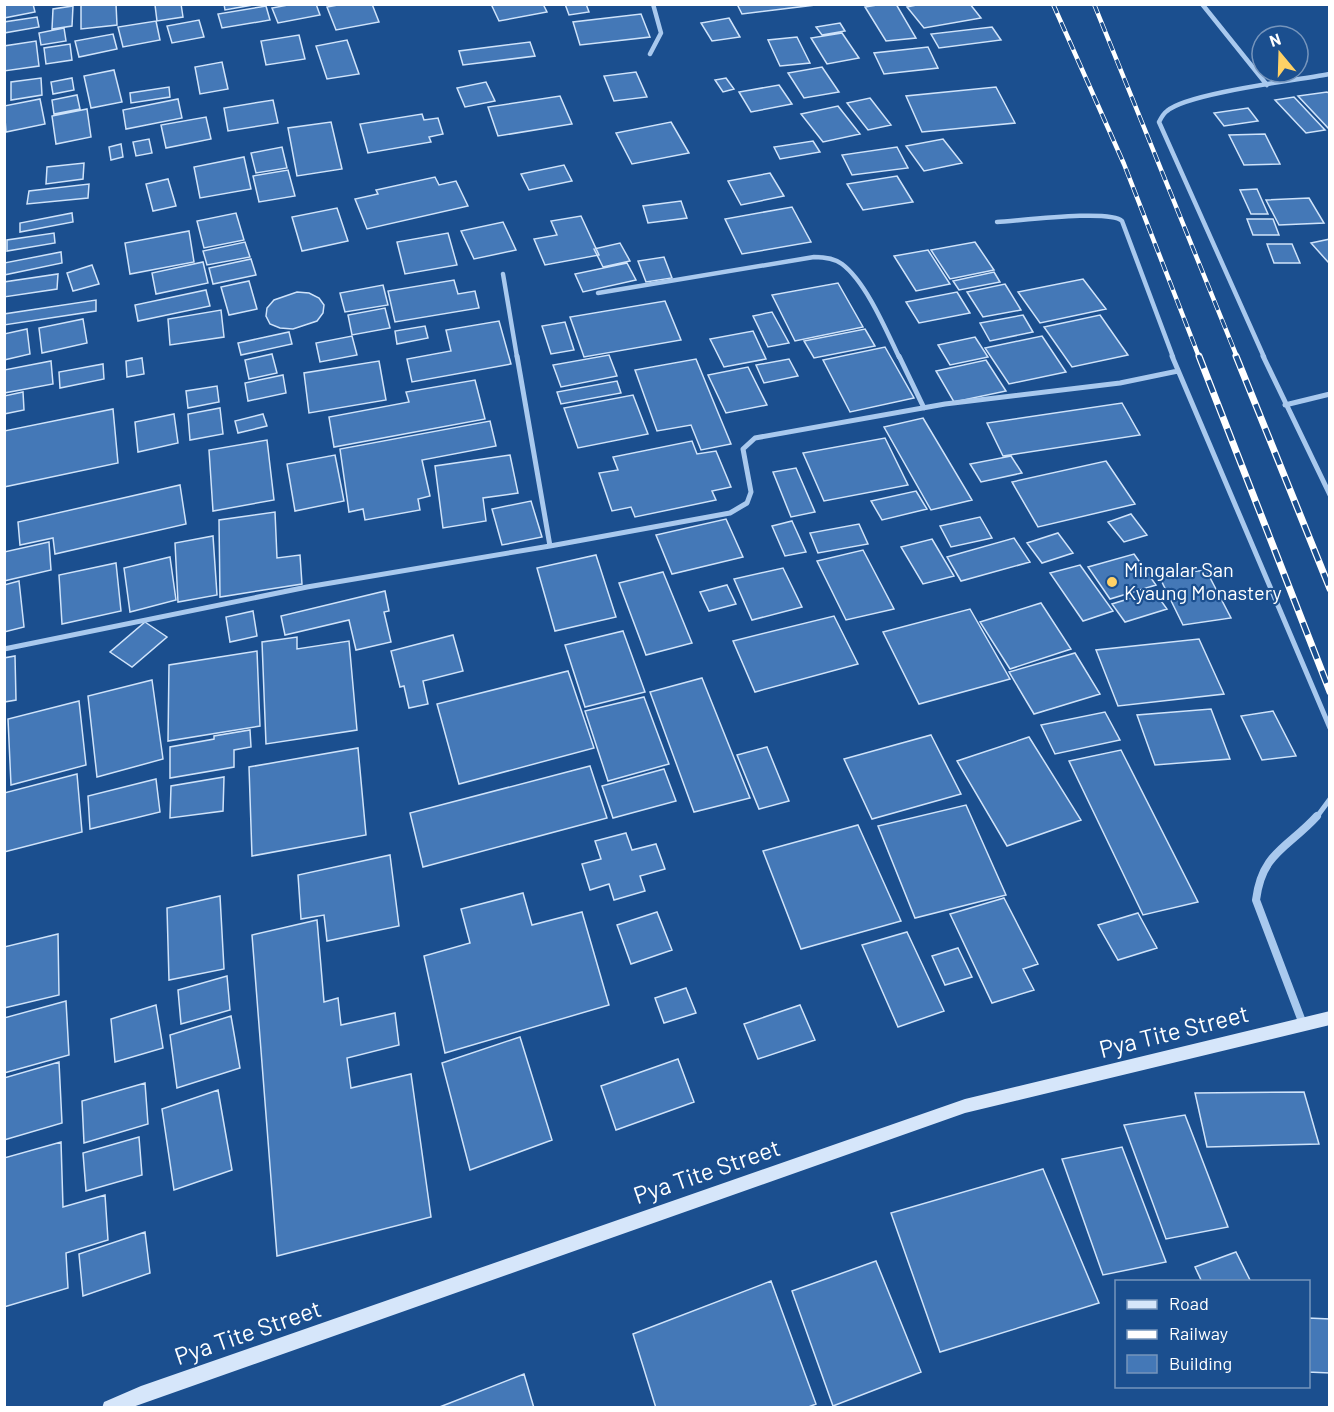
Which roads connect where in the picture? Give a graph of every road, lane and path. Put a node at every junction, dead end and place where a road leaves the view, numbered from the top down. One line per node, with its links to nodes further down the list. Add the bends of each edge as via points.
1 (653, 4): 3 (street, via 661,33)
2 (1202, 4): 5 (street)
3 (650, 54)
4 (1329, 74): 5 (street)
5 (1268, 85): 11 (street, via 1178,104 1166,111 1159,122)
6 (997, 222): 9 (street, via 1118,217 1125,225)
7 (503, 274): 14 (street)
8 (598, 293): 12 (street, via 829,257 843,264 860,283)
9 (1178, 371): 12 (street, via 1120,383); 16 (street)
10 (1329, 394): 11 (street)
11 (1286, 405): 13 (street)
12 (924, 408): 14 (street, via 755,438 743,449 751,492 747,503 730,513)
13 (1329, 495)
14 (550, 546): 15 (street, via 307,587)
15 (4, 649)
16 (1329, 728)
17 (1329, 799): 19 (street, via 1315,819 1269,861 1259,880 1256,900)
18 (1329, 1018): 19 (street, Pya Tite Street)
19 (1303, 1024): 20 (street, Pya Tite Street, via 964,1106)
20 (110, 1407)

